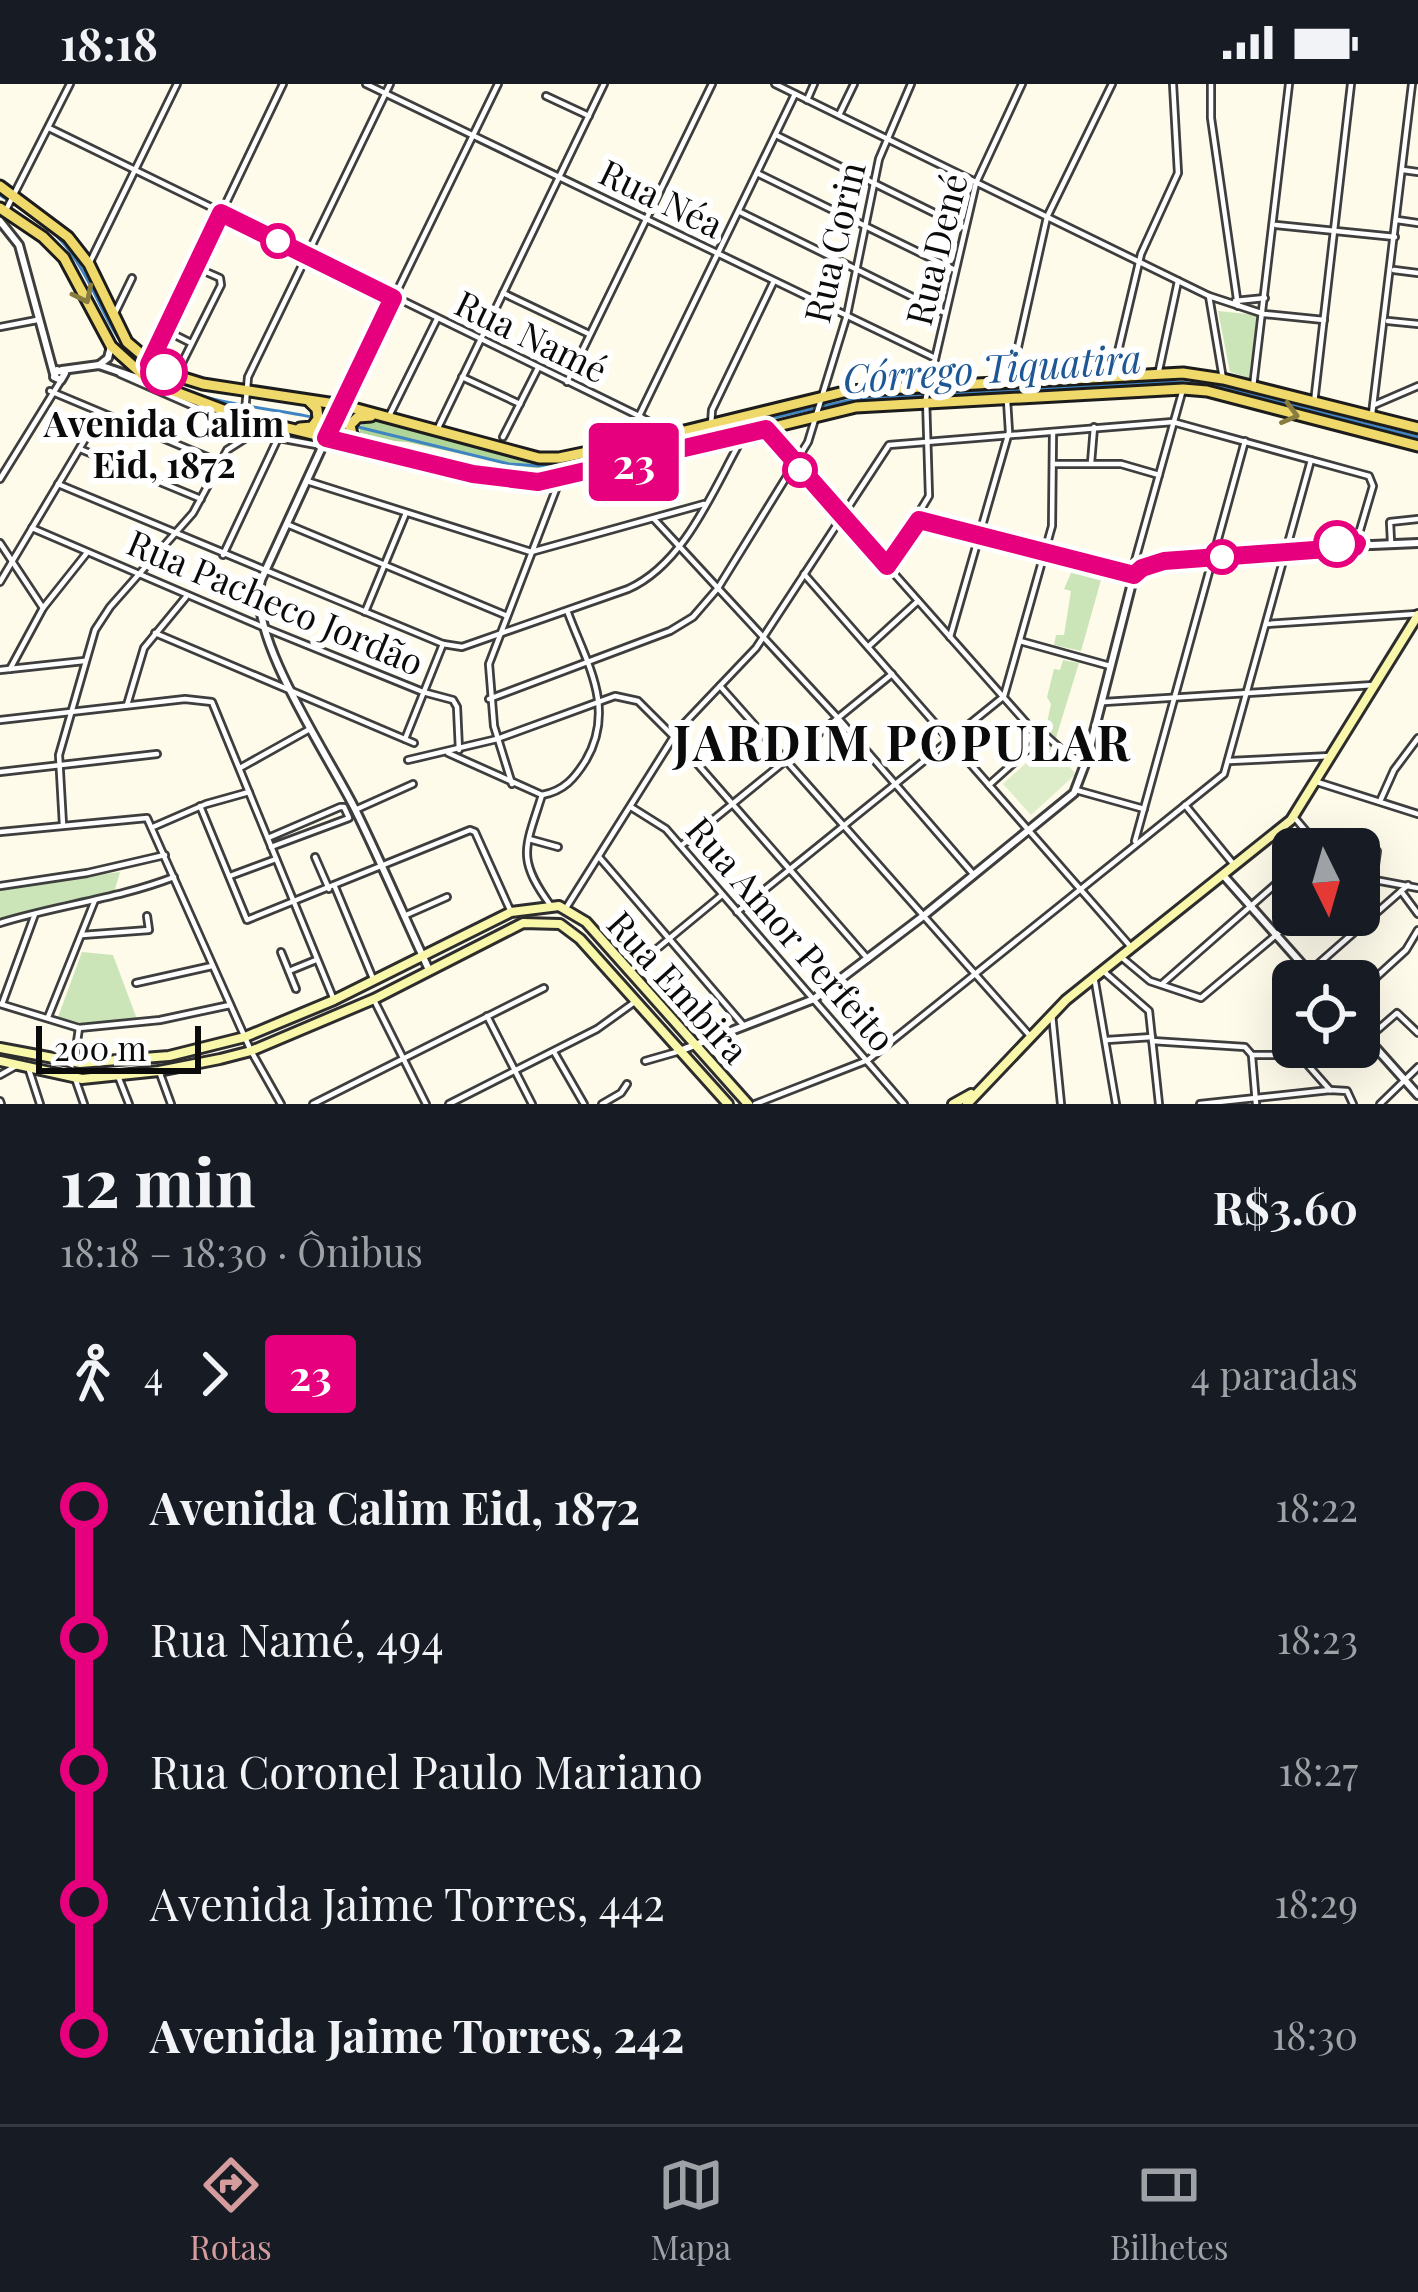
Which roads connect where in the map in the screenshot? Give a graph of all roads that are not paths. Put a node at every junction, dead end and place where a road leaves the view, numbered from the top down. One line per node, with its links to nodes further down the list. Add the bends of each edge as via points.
1 (70, 84): 28 (street)
2 (177, 84): 32 (street)
3 (283, 84): 42 (street)
4 (366, 84): 20 (street, Rua Néa)
5 (390, 84): 20 (street)
6 (498, 84): 30 (street)
7 (604, 84): 24 (street)
8 (712, 84): 45 (street)
9 (776, 84): 21 (street)
10 (814, 84): 23 (street)
11 (854, 84): 25 (street)
12 (911, 84): 31 (street, Rua Corin)
13 (1022, 84): 37 (street, Rua Dené)
14 (1112, 84): 44 (street)
15 (1173, 84): 55 (street, via 1178,173)
16 (1211, 84): 69 (street)
17 (1289, 84): 48 (street)
18 (1351, 84): 51 (street)
19 (1412, 84): 26 (street)
20 (386, 94): 30 (street, Rua Néa); 54 (street)
21 (795, 94): 23 (street); 29 (street)
22 (546, 96): 24 (street)
23 (807, 100): 25 (street)
24 (589, 116): 36 (street)
25 (839, 116): 31 (street)
26 (1408, 121): 27 (street); 33 (street)
27 (1418, 122)
28 (49, 128): 32 (street, Rua Namé); 40 (street)
29 (776, 135): 35 (street); 38 (street)
30 (472, 137): 36 (street, Rua Néa); 67 (street)
31 (885, 138): 37 (street); 38 (street, Rua Corin)
32 (135, 170): 42 (street, Rua Namé); 56 (street)
33 (1402, 170): 34 (street); 46 (street)
34 (1418, 172)
35 (757, 173): 41 (street); 49 (street)
36 (559, 178): 45 (street, Rua Néa); 65 (street)
37 (976, 183): 44 (street); 50 (street, Rua Dené)
38 (874, 184): 49 (street, Rua Corin); 50 (street)
39 (0, 186): 40 (main road)
40 (14, 196): 43 (street); 56 (main road)
41 (738, 212): 53 (street); 58 (street)
42 (221, 213): 54 (street, Rua Namé); 57 (street)
43 (2, 214): 75 (street, via 19,244); 84 (main road, one-way to 84, via 64,258)
44 (1047, 217): 55 (street); 98 (street)
45 (647, 219): 53 (street, Rua Néa); 81 (street)
46 (1397, 220): 47 (street); 52 (street)
47 (1418, 223)
48 (1273, 224): 51 (street); 68 (street)
49 (864, 226): 58 (street, Rua Corin); 59 (street)
50 (965, 228): 59 (street, Rua Dené)
51 (1334, 230): 52 (street); 76 (street)
52 (1395, 238): 60 (street)
53 (717, 253): 63 (street, Rua Néa); 114 (street)
54 (306, 255): 67 (street, Rua Namé); 101 (street)
55 (1139, 262): 64 (street); 94 (street)
56 (89, 264): 73 (main road)
57 (195, 267): 80 (street); 83 (street, via 222,282)
58 (855, 269): 70 (street); 72 (street, Rua Corin)
59 (955, 270): 70 (street, Rua Dené)
60 (1391, 270): 61 (street); 77 (street)
61 (1418, 273)
62 (132, 278): 73 (street)
63 (774, 280): 72 (street, Rua Néa); 118 (street)
64 (1178, 281): 66 (street); 91 (street)
65 (503, 293): 81 (street); 82 (street)
66 (1209, 296): 69 (street); 95 (street)
67 (393, 298): 74 (street, Rua Namé); 109 (street)
68 (1265, 298): 69 (street); 71 (street)
69 (1238, 304): 71 (street)
70 (945, 313): 85 (street, Rua Dené)
71 (1264, 314): 76 (street); 104 (street)
72 (847, 315): 85 (street, Rua Néa); 110 (street, Rua Corin)
73 (112, 318): 86 (main road)
74 (437, 319): 82 (street, Rua Namé); 115 (street)
75 (37, 320): 79 (street); 90 (street)
76 (1324, 320): 107 (street)
77 (1385, 321): 78 (street); 111 (street)
78 (1418, 324)
79 (0, 327)
80 (165, 330): 83 (street); 86 (street)
81 (589, 334): 96 (street)
82 (480, 340): 88 (street, Rua Namé); 93 (street)
83 (191, 344): 92 (street)
84 (111, 346): 87 (street); 97 (main road)
85 (935, 358): 103 (street, Rua Dené)
86 (149, 364): 92 (main road)
87 (99, 365): 89 (street); 90 (street)
88 (538, 368): 96 (street, Rua Namé); 108 (street)
89 (116, 370): 97 (street); 113 (street, via 225,420)
90 (59, 374): 102 (street)
91 (1158, 374): 94 (main road); 95 (main road)
92 (175, 376): 101 (main road)
93 (462, 377): 108 (street); 122 (street)
94 (1112, 377): 98 (main road)
95 (1223, 379): 104 (main road)
96 (567, 382): 114 (street, Rua Namé)
97 (152, 383): 113 (main road)
98 (1010, 383): 103 (main road)
99 (1418, 386): 111 (street)
100 (1183, 389): 104 (main road); 106 (main road); 116 (street)
101 (245, 392): 105 (main road); 113 (street)
102 (51, 393): 112 (street); 143 (street)
103 (927, 394): 106 (main road); 110 (main road); 110 (main road, via 874,388); 131 (street, Rua Dené)
104 (1250, 394): 107 (main road); 134 (main road, one-way to 134)
105 (295, 396): 109 (main road); 124 (main road, via 314,405 317,421)
106 (1006, 400): 125 (street)
107 (1313, 403): 111 (main road)
108 (520, 404): 130 (street)
109 (341, 405): 115 (main road); 132 (street)
110 (818, 406): 118 (main road); 121 (main road); 141 (street, Rua Corin)
111 (1373, 410): 120 (main road)
112 (100, 414): 135 (street); 138 (street)
113 (244, 415): 117 (main road); 129 (street)
114 (639, 416): 128 (street, Rua Namé)
115 (388, 418): 122 (main road); 136 (main road, via 351,423 353,438)
116 (1173, 422): 119 (street); 133 (street); 142 (street)
117 (268, 424): 124 (main road); 129 (street)
118 (711, 425): 128 (main road)
119 (1094, 426): 123 (street); 139 (street)
120 (1418, 428)
121 (766, 429): 127 (main road); 141 (street)
122 (437, 430): 128 (main road, via 549,459)
123 (1053, 430): 125 (street); 140 (street)
124 (281, 432): 126 (street); 132 (main road); 167 (street)
125 (1010, 432): 131 (street); 156 (street)
126 (257, 434)
127 (744, 435): 144 (main road); 148 (street)
128 (664, 436)
129 (243, 437): 138 (street)
130 (502, 437)
131 (928, 439): 150 (street, via 884,448); 153 (street, Rua Dené, via 931,490)
132 (324, 442): 136 (main road); 145 (street)
133 (1245, 442): 137 (street); 168 (street)
134 (1418, 446)
135 (80, 449): 146 (street); 147 (street)
136 (372, 449): 144 (main road, via 502,480)
137 (1311, 460): 161 (street, via 1372,479); 163 (street)
138 (219, 462): 147 (street)
139 (1091, 463): 140 (street); 142 (street)
140 (1053, 464): 164 (street)
141 (796, 465): 150 (street); 177 (street, Rua Corin)
142 (1159, 475): 175 (street)
143 (0, 478)
144 (560, 479): 166 (street)
145 (307, 481): 149 (street); 154 (street)
146 (58, 484): 155 (street); 157 (street)
147 (201, 499): 157 (street)
148 (704, 504): 151 (street); 162 (street)
149 (406, 513): 166 (street); 170 (street)
150 (842, 516): 171 (street); 174 (street)
151 (654, 519): 162 (street); 166 (street)
152 (1418, 519): 160 (street, via 1390,522)
153 (919, 520): 156 (street); 171 (street, Rua Dené)
154 (288, 525): 170 (street); 172 (street)
155 (32, 528): 165 (street, Rua Pacheco Jordão); 169 (street)
156 (980, 533): 164 (street); 190 (street)
157 (175, 535): 167 (street); 173 (street)
158 (1418, 543): 160 (street)
159 (0, 544): 169 (street)
160 (1391, 544): 161 (street)
161 (1356, 545): 163 (street)
162 (679, 546): 177 (street); 181 (street, via 646,581)
163 (1286, 549): 168 (street); 185 (street)
164 (1046, 551): 175 (street); 191 (street)
165 (88, 552): 173 (street, Rua Pacheco Jordão); 180 (street)
166 (531, 552): 184 (street)
167 (223, 555): 172 (street)
168 (1214, 555): 175 (street, via 1162,557); 206 (street)
169 (11, 562): 176 (street); 180 (street)
170 (385, 564): 182 (street); 184 (street)
171 (887, 566): 179 (street)
172 (265, 572): 182 (street); 186 (street, via 258,597)
173 (138, 574): 178 (street, Rua Pacheco Jordão); 194 (street, via 99,623)
174 (804, 574): 189 (street); 193 (street)
175 (1133, 575): 196 (street)
176 (0, 582)
177 (718, 588): 189 (street); 195 (street, Rua Corin, via 681,626)
178 (187, 595): 186 (street, Rua Pacheco Jordão); 187 (street)
179 (918, 601): 190 (street); 193 (street)
180 (43, 608): 197 (street)
181 (567, 611): 188 (street); 195 (street)
182 (365, 612): 192 (street)
183 (1418, 614): 185 (street); 200 (main road)
184 (505, 615): 188 (street)
185 (1267, 624): 204 (street)
186 (266, 628): 202 (street); 203 (street, Rua Pacheco Jordão)
187 (155, 633): 202 (street); 210 (street)
188 (498, 635): 192 (street, via 470,646); 207 (street)
189 (764, 637): 201 (street); 212 (street)
190 (950, 637): 205 (street)
191 (1021, 641): 196 (street); 205 (street)
192 (443, 644): 203 (street)
193 (868, 647): 199 (street)
194 (84, 662): 197 (street); 211 (street)
195 (586, 663): 207 (street, Rua Corin); 208 (street)
196 (1110, 666): 209 (street)
197 (10, 669): 198 (street)
198 (0, 670)
199 (892, 674): 212 (street); 220 (street)
200 (1374, 685): 204 (street); 227 (main road)
201 (720, 686): 216 (street); 230 (street)
202 (291, 692): 214 (street); 218 (street)
203 (423, 692): 218 (street); 223 (street, Rua Pacheco Jordão, via 457,704)
204 (1249, 693): 206 (street); 231 (street)
205 (1004, 696): 215 (street); 220 (street)
206 (1175, 698): 209 (street); 248 (street)
207 (489, 699): 219 (street)
208 (599, 700): 216 (street, via 638,701); 219 (street); 242 (street, via 599,734 579,772)
209 (1102, 702): 240 (street)
210 (127, 705): 211 (street); 233 (street, via 205,699)
211 (70, 712): 213 (street); 232 (street)
212 (838, 718): 230 (street); 238 (street)
213 (0, 720)
214 (311, 729): 233 (street); 249 (street)
215 (1037, 735): 224 (street); 239 (street)
216 (673, 736): 244 (street); 247 (street)
217 (1418, 738): 222 (street)
218 (405, 739): 221 (street)
219 (497, 739): 223 (street); 237 (street)
220 (950, 740): 238 (street); 239 (street)
221 (414, 743)
222 (1409, 749): 228 (street); 243 (street)
223 (458, 750): 225 (street)
224 (1079, 751)
225 (448, 753): 229 (street); 237 (street)
226 (157, 754): 232 (street)
227 (1331, 756): 231 (street); 235 (main road)
228 (1418, 756)
229 (408, 760)
230 (785, 761): 244 (street); 254 (street)
231 (1230, 761): 245 (street)
232 (58, 764): 234 (street); 252 (street)
233 (240, 768): 241 (street)
234 (0, 772)
235 (1317, 782): 243 (street); 251 (main road)
236 (412, 784): 249 (street)
237 (512, 784): 242 (street)
238 (895, 785): 254 (street); 271 (street)
239 (988, 785): 256 (street)
240 (1076, 790): 248 (street); 256 (street)
241 (250, 792): 246 (street); 258 (street)
242 (542, 795): 259 (street)
243 (1380, 802): 250 (street)
244 (733, 804): 260 (street); 270 (street)
245 (1185, 805): 261 (street); 268 (street)
246 (200, 806): 253 (street); 274 (street)
247 (631, 807): 260 (street, Rua Amor Perfeito); 266 (street)
248 (1144, 809): 261 (street)
249 (355, 810): 269 (street)
250 (1418, 814)
251 (1294, 817): 255 (street); 268 (main road)
252 (63, 825): 253 (street, via 147,818); 257 (street)
253 (153, 827): 264 (street)
254 (843, 827): 270 (street); 296 (street)
255 (1303, 828)
256 (1027, 831): 271 (street); 281 (street)
257 (0, 832)
258 (268, 838): 262 (street); 262 (street, via 340,806 349,818)
259 (530, 839): 263 (street); 287 (street, via 526,868)
260 (681, 845): 283 (street, Rua Amor Perfeito)
261 (1134, 845): 281 (street)
262 (271, 847): 267 (street)
263 (557, 847)
264 (165, 855): 273 (street); 277 (street)
265 (315, 857): 280 (street)
266 (599, 857): 289 (street); 303 (street)
267 (275, 859): 274 (street); 286 (street)
268 (1235, 866): 272 (main road)
269 (381, 867): 280 (street); 291 (street, via 474,830); 295 (street)
270 (790, 870): 292 (street); 308 (street)
271 (974, 875): 296 (street)
272 (1223, 875): 288 (street); 304 (main road)
273 (175, 877): 285 (street); 312 (street)
274 (228, 877): 286 (street, via 250,920)
275 (1380, 880): 276 (street)
276 (1408, 885): 279 (street); 282 (street)
277 (0, 886)
278 (1272, 887): 288 (street)
279 (1418, 887)
280 (332, 888): 286 (street); 319 (street)
281 (1080, 891): 304 (street); 318 (street)
282 (1401, 891): 293 (street); 311 (street)
283 (722, 895): 292 (street, Rua Amor Perfeito); 303 (street)
284 (447, 897): 295 (street)
285 (95, 900): 290 (street); 300 (street)
286 (292, 903): 309 (street)
287 (551, 906): 289 (main road); 291 (main road)
288 (1250, 906): 298 (street); 321 (street)
289 (566, 908): 315 (main road, Rua Embira)
290 (36, 912): 297 (street); 328 (street)
291 (511, 912): 306 (main road)
292 (737, 913): 325 (street, Rua Amor Perfeito)
293 (1418, 914)
294 (147, 916): 300 (street, via 149,930)
295 (404, 916): 306 (street)
296 (922, 917): 308 (street); 318 (street)
297 (0, 923)
298 (1272, 930)
299 (1418, 930): 317 (street)
300 (82, 934): 332 (street)
301 (1276, 936): 321 (street, via 1200,998)
302 (1278, 936): 310 (street)
303 (670, 940): 315 (street); 333 (street)
304 (1131, 947): 307 (main road)
305 (281, 952): 314 (street)
306 (422, 956): 313 (street); 319 (main road)
307 (1120, 956): 316 (main road); 321 (street)
308 (868, 959): 325 (street)
309 (316, 960): 314 (street); 326 (street)
310 (1299, 960)
311 (1323, 960)
312 (212, 966): 320 (street); 329 (street)
313 (429, 970): 324 (main road); 327 (main road, Rua Embira, via 523,923 560,924)
314 (289, 971): 323 (street)
315 (630, 971): 341 (main road, Rua Embira)
316 (1098, 973): 330 (main road); 339 (street, via 1148,1009); 340 (street)
317 (1380, 973)
318 (975, 975): 337 (street); 349 (street)
319 (374, 981): 326 (main road)
320 (136, 983)
321 (1161, 985)
322 (544, 988): 331 (street)
323 (296, 989)
324 (374, 999): 344 (main road); 348 (street)
325 (814, 999): 333 (street); 349 (street, Rua Amor Perfeito)
326 (334, 1000): 338 (main road)
327 (636, 1001): 343 (main road, Rua Embira); 345 (street)
328 (1, 1004): 332 (street)
329 (230, 1005): 334 (street); 338 (street)
330 (1052, 1012): 337 (main road); 382 (street)
331 (487, 1016): 348 (street); 356 (street)
332 (47, 1019): 334 (street)
333 (745, 1027): 341 (street)
334 (79, 1028): 352 (street)
335 (1380, 1028): 336 (street, via 1397,1013)
336 (1418, 1033)
337 (1030, 1036): 362 (main road)
338 (244, 1037): 344 (street); 352 (main road, via 169,1057)
339 (1152, 1039): 340 (street); 347 (street, via 1245,1046); 384 (street)
340 (1107, 1040): 383 (street)
341 (697, 1045): 343 (street); 378 (main road, Rua Embira)
342 (0, 1048): 352 (main road)
343 (682, 1050): 351 (street); 377 (main road, Rua Embira)
344 (251, 1051): 355 (main road); 370 (street)
345 (553, 1052): 356 (street); 375 (street)
346 (1380, 1053): 360 (street)
347 (1252, 1055): 363 (street, via 1299,1055); 365 (street)
348 (402, 1058): 371 (street); 372 (street)
349 (868, 1060): 378 (street); 379 (street, Rua Amor Perfeito)
350 (0, 1061): 353 (main road)
351 (645, 1061)
352 (74, 1063)
353 (23, 1066): 357 (street); 359 (main road); 366 (street)
354 (1418, 1067): 360 (street)
355 (159, 1071): 358 (main road); 369 (street)
356 (515, 1071): 373 (street); 374 (street)
357 (0, 1075)
358 (118, 1076): 359 (main road); 368 (street)
359 (75, 1078): 367 (street)
360 (1405, 1079): 364 (street); 387 (street)
361 (627, 1084): 376 (street)
362 (982, 1087): 380 (main road); 381 (main road)
363 (1330, 1090): 365 (street); 386 (street, via 1351,1094)
364 (1418, 1095)
365 (1256, 1101): 385 (street)
366 (40, 1104)
367 (84, 1104)
368 (129, 1104)
369 (171, 1104)
370 (281, 1104)
371 (314, 1104)
372 (426, 1104)
373 (449, 1104)
374 (532, 1104)
375 (584, 1104)
376 (602, 1104)
377 (728, 1104)
378 (752, 1104)
379 (904, 1104)
380 (953, 1104)
381 (968, 1104)
382 (1061, 1104)
383 (1116, 1104)
384 (1159, 1104)
385 (1200, 1104)
386 (1353, 1104)
387 (1380, 1104)

